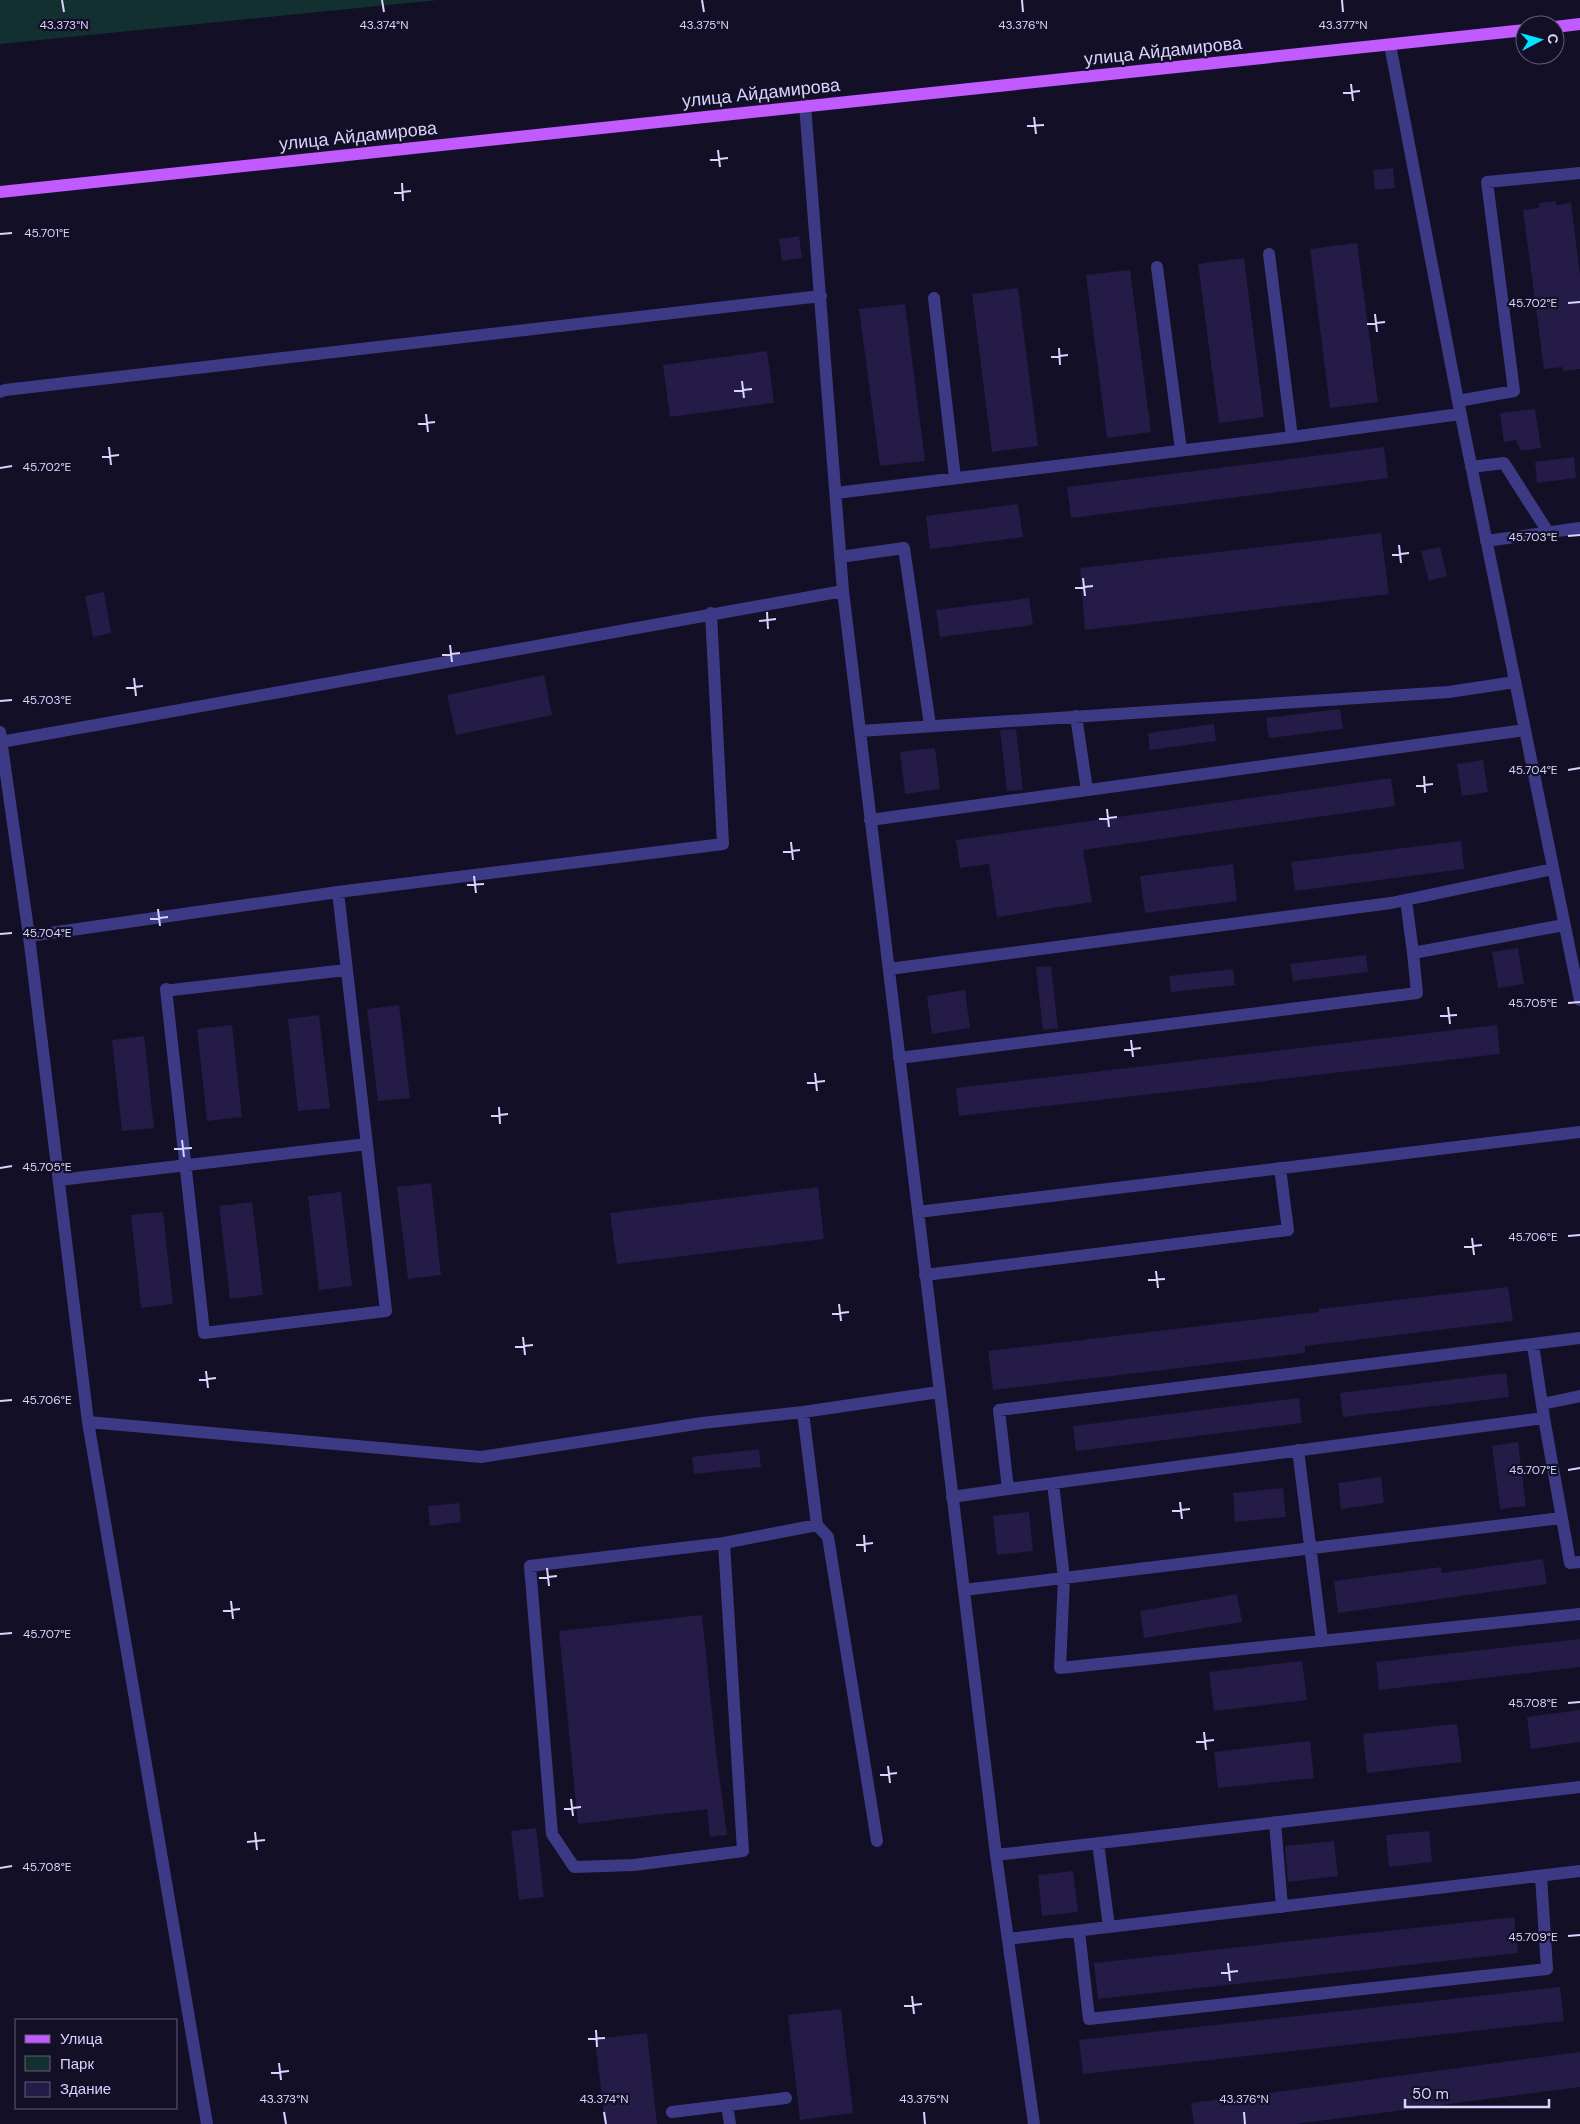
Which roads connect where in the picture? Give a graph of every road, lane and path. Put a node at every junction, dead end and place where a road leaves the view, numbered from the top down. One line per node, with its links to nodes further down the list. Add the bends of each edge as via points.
1 (1580, 24): 2 (main road)
2 (1565, 26)
3 (1515, 31): 4 (main road, улица Айдамирова)
4 (1390, 45): 5 (main road, улица Айдамирова); 13 (street)
5 (805, 105): 7 (main road, улица Айдамирова); 10 (street)
6 (1580, 173): 13 (street, via 1488,182 1514,391)
7 (0, 192)
8 (1269, 254): 15 (street)
9 (1157, 267): 16 (street)
10 (821, 296): 12 (street); 19 (street)
11 (934, 298): 18 (street)
12 (0, 392)
13 (1458, 401): 14 (street)
14 (1460, 414): 15 (street); 17 (street)
15 (1292, 437): 16 (street)
16 (1181, 450): 18 (street)
17 (1471, 467): 21 (street, via 1504,463); 22 (street)
18 (955, 478): 19 (street)
19 (836, 493): 23 (street)
20 (1580, 528): 21 (street)
21 (1548, 532): 22 (street)
22 (1486, 541): 26 (street)
23 (840, 557): 24 (street); 28 (street, via 904,548)
24 (843, 590): 25 (street); 30 (street)
25 (711, 613): 31 (street); 35 (street, via 723,844)
26 (1515, 682): 27 (street, via 1449,692); 29 (street)
27 (1076, 716): 28 (street); 32 (street)
28 (930, 725): 30 (street)
29 (1525, 730): 32 (street); 34 (street)
30 (860, 731): 33 (street)
31 (1, 737): 38 (street)
32 (1087, 790): 33 (street)
33 (870, 820): 40 (street)
34 (1553, 869): 36 (street); 37 (street)
35 (338, 892): 38 (street); 41 (street)
36 (1406, 900): 39 (street); 40 (street)
37 (1564, 925): 39 (street); 42 (street)
38 (29, 936): 49 (street)
39 (1413, 953): 44 (street, via 1417,993)
40 (888, 969): 44 (street)
41 (346, 970): 46 (street); 47 (street, via 169,989)
42 (1577, 974): 43 (street)
43 (1580, 1000)
44 (899, 1058): 50 (street)
45 (1580, 1132): 48 (street)
46 (367, 1144): 47 (street); 47 (street, via 386,1311 204,1333)
47 (186, 1166): 49 (street)
48 (1280, 1168): 50 (street); 51 (street, via 1288,1230)
49 (58, 1180): 59 (street)
50 (918, 1212): 51 (street)
51 (925, 1275): 54 (street)
52 (1580, 1338): 53 (street)
53 (1533, 1345): 56 (street); 62 (street, via 999,1410)
54 (939, 1392): 57 (street); 63 (street)
55 (1580, 1396): 56 (street)
56 (1542, 1404): 58 (street)
57 (803, 1412): 59 (street, via 702,1423 481,1456); 65 (street)
58 (1544, 1418): 60 (street); 64 (street)
59 (88, 1422): 87 (street)
60 (1298, 1450): 61 (street); 67 (street)
61 (1053, 1483): 62 (street); 69 (street)
62 (1008, 1489): 63 (street)
63 (952, 1498): 70 (street)
64 (1561, 1518): 67 (street); 68 (street, via 1570,1564)
65 (817, 1525): 66 (street); 75 (street, via 828,1537)
66 (724, 1543): 66 (street, via 743,1851 634,1865 574,1867 552,1834 530,1566)
67 (1310, 1548): 69 (street); 72 (street)
68 (1580, 1562)
69 (1064, 1578): 70 (street); 72 (street, via 1060,1668)
70 (964, 1590): 77 (street)
71 (1580, 1614): 72 (street)
72 (1322, 1641)
73 (1580, 1787): 74 (street)
74 (1275, 1822): 76 (street); 80 (street)
75 (877, 1841)
76 (1098, 1843): 77 (street); 81 (street)
77 (996, 1855): 83 (street)
78 (1580, 1871): 79 (street)
79 (1541, 1876): 80 (street); 82 (street, via 1547,1969 1089,2019)
80 (1282, 1907): 81 (street)
81 (1108, 1927): 82 (street)
82 (1079, 1931): 83 (street)
83 (1008, 1939): 89 (street)
84 (786, 2098): 85 (street)
85 (727, 2104): 86 (street); 88 (street)
86 (672, 2112)
87 (207, 2124)
88 (730, 2124)
89 (1034, 2124)

